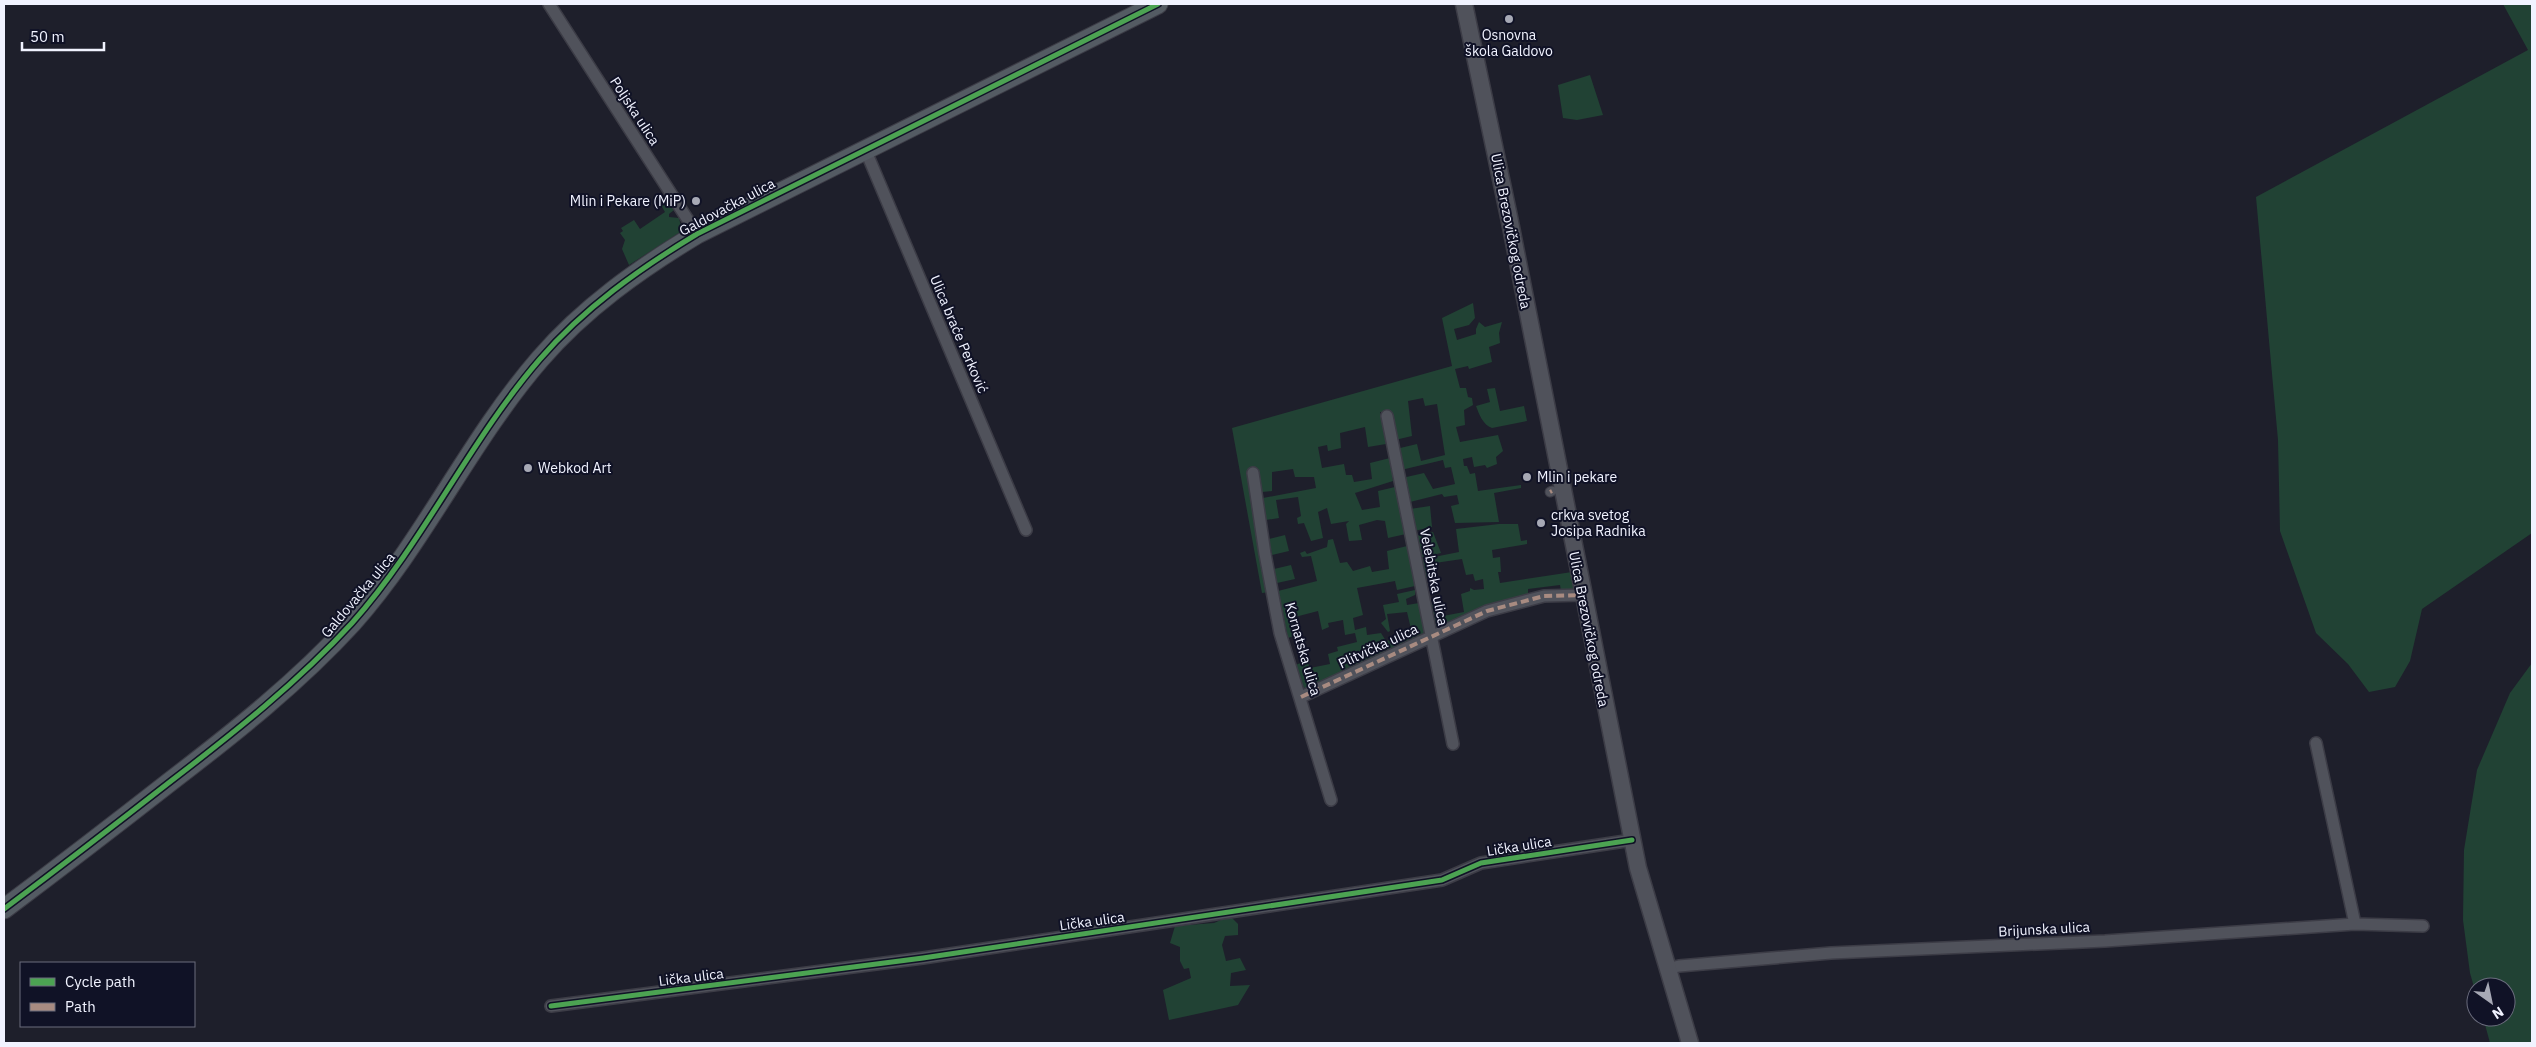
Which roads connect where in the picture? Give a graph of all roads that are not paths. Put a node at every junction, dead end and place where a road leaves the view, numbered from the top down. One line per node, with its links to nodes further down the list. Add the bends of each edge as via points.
1 (549, 4): 5 (street, Poljska ulica)
2 (1158, 4): 4 (main road, Galdovačka ulica)
3 (1464, 4): 9 (main road, Ulica Brezovičkog odreda)
4 (865, 150): 5 (main road, Galdovačka ulica); 8 (street, Ulica braće Perković)
5 (696, 234): 16 (main road, Galdovačka ulica, via 614,288 540,358 513,393 387,582 312,664 213,749)
6 (1387, 416): 10 (street, Velebitska ulica)
7 (1253, 473): 11 (street, Kornatska ulica, via 1264,554 1280,633)
8 (1026, 530)
9 (1583, 595): 10 (street, Plitvička ulica, via 1544,596 1519,601 1458,623); 15 (main road, Ulica Brezovičkog odreda)
10 (1431, 639): 11 (street, Plitvička ulica); 13 (street, Velebitska ulica)
11 (1301, 697): 14 (street, Kornatska ulica)
12 (2316, 743): 17 (street)
13 (1453, 744)
14 (1331, 800)
15 (1632, 840): 19 (main road, Ulica Brezovičkog odreda); 20 (street, Lička ulica, via 1482,863 1442,880 1413,885 923,958)
16 (4, 909)
17 (2355, 924): 18 (street, Brijunska ulica); 19 (street, Brijunska ulica, via 2105,941 1831,953)
18 (2423, 926)
19 (1668, 969): 21 (main road, Ulica Brezovičkog odreda)
20 (551, 1006)
21 (1690, 1043)

